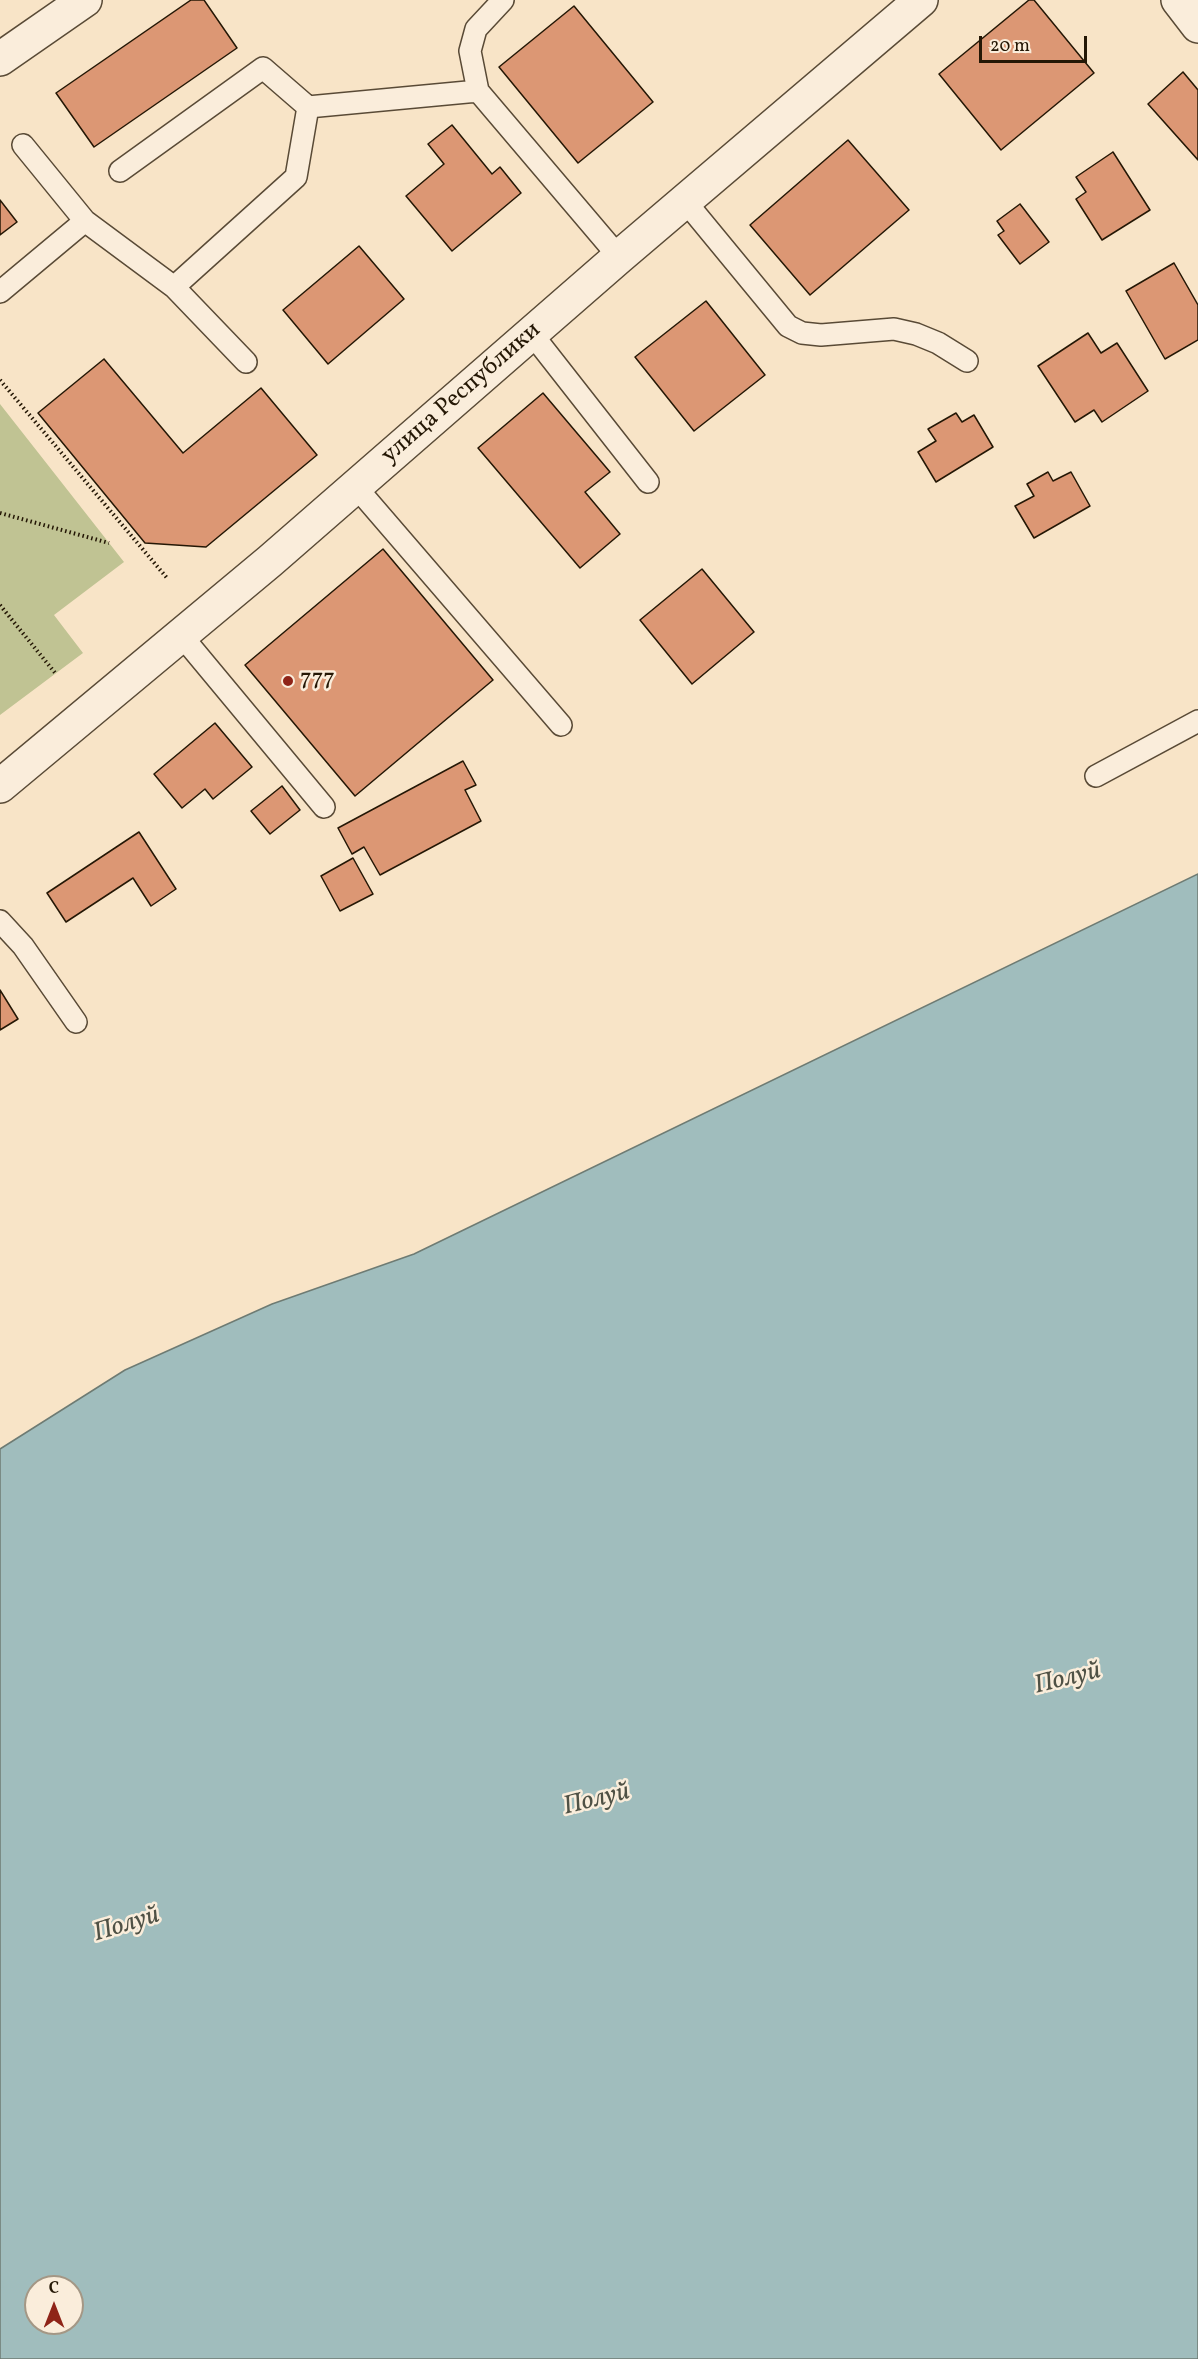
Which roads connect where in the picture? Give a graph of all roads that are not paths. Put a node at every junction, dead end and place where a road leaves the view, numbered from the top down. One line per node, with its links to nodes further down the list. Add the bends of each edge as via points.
1 (85, 0): 6 (street)
2 (502, 0): 7 (lane, via 476,29 470,51)
3 (921, 0): 11 (street, улица Республики)
4 (1178, 0): 5 (street)
5 (1198, 26)
6 (0, 59)
7 (478, 91): 8 (lane); 13 (lane)
8 (308, 107): 10 (lane, via 263,68); 14 (lane, via 296,177)
9 (23, 145): 12 (lane)
10 (120, 171)
11 (685, 201): 13 (street, улица Республики); 17 (lane, via 788,326 802,333 821,335 894,329 938,343)
12 (85, 221): 14 (lane); 15 (lane)
13 (619, 257): 16 (street, улица Республики)
14 (174, 287): 18 (lane)
15 (0, 292)
16 (532, 334): 19 (lane); 20 (street, улица Республики)
17 (967, 361)
18 (246, 362)
19 (648, 482)
20 (356, 487): 21 (street, улица Республики); 23 (lane)
21 (181, 635): 25 (street, улица Республики); 26 (lane)
22 (1198, 721): 24 (lane)
23 (561, 725)
24 (1096, 776)
25 (0, 786)
26 (324, 807)
27 (0, 921): 28 (lane, via 23,946)
28 (76, 1022)

